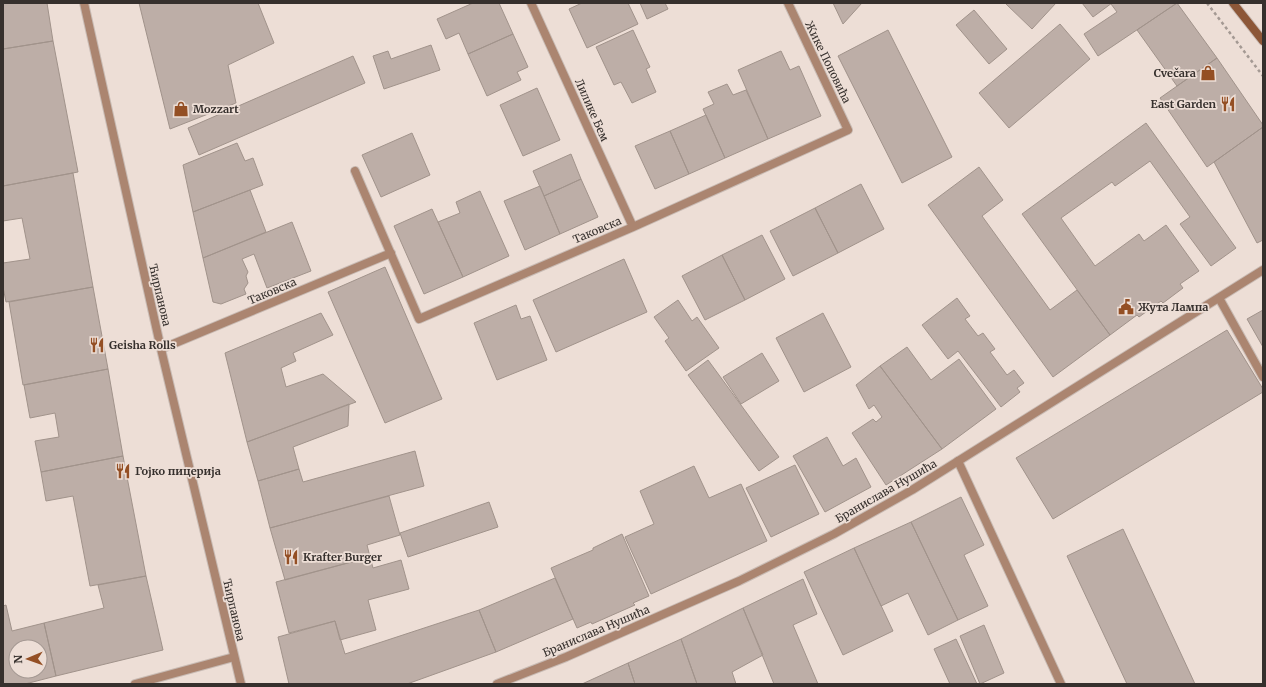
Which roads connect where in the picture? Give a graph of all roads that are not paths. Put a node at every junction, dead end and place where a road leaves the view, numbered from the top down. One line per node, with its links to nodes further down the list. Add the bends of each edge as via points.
1 (84, 3): 12 (street, Ћирпанова)
2 (532, 3): 8 (street, Лилике Бем)
3 (788, 3): 6 (street, Жике Поповића)
4 (1233, 3): 5 (main road)
5 (1263, 41)
6 (848, 130): 8 (street, Таковска)
7 (355, 171): 9 (street, Таковска)
8 (633, 227): 9 (street, Таковска, via 419,319)
9 (391, 253): 12 (street, Таковска)
10 (1263, 270): 11 (street, Бранислава Нушића)
11 (1219, 298): 13 (street); 14 (street, Бранислава Нушића)
12 (161, 349): 15 (street, Ћирпанова)
13 (1263, 377)
14 (958, 461): 18 (street, Бранислава Нушића, via 834,534 740,581); 19 (street)
15 (234, 657): 16 (street); 17 (street, Ћирпанова)
16 (135, 684)
17 (241, 684)
18 (497, 684)
19 (1061, 684)

